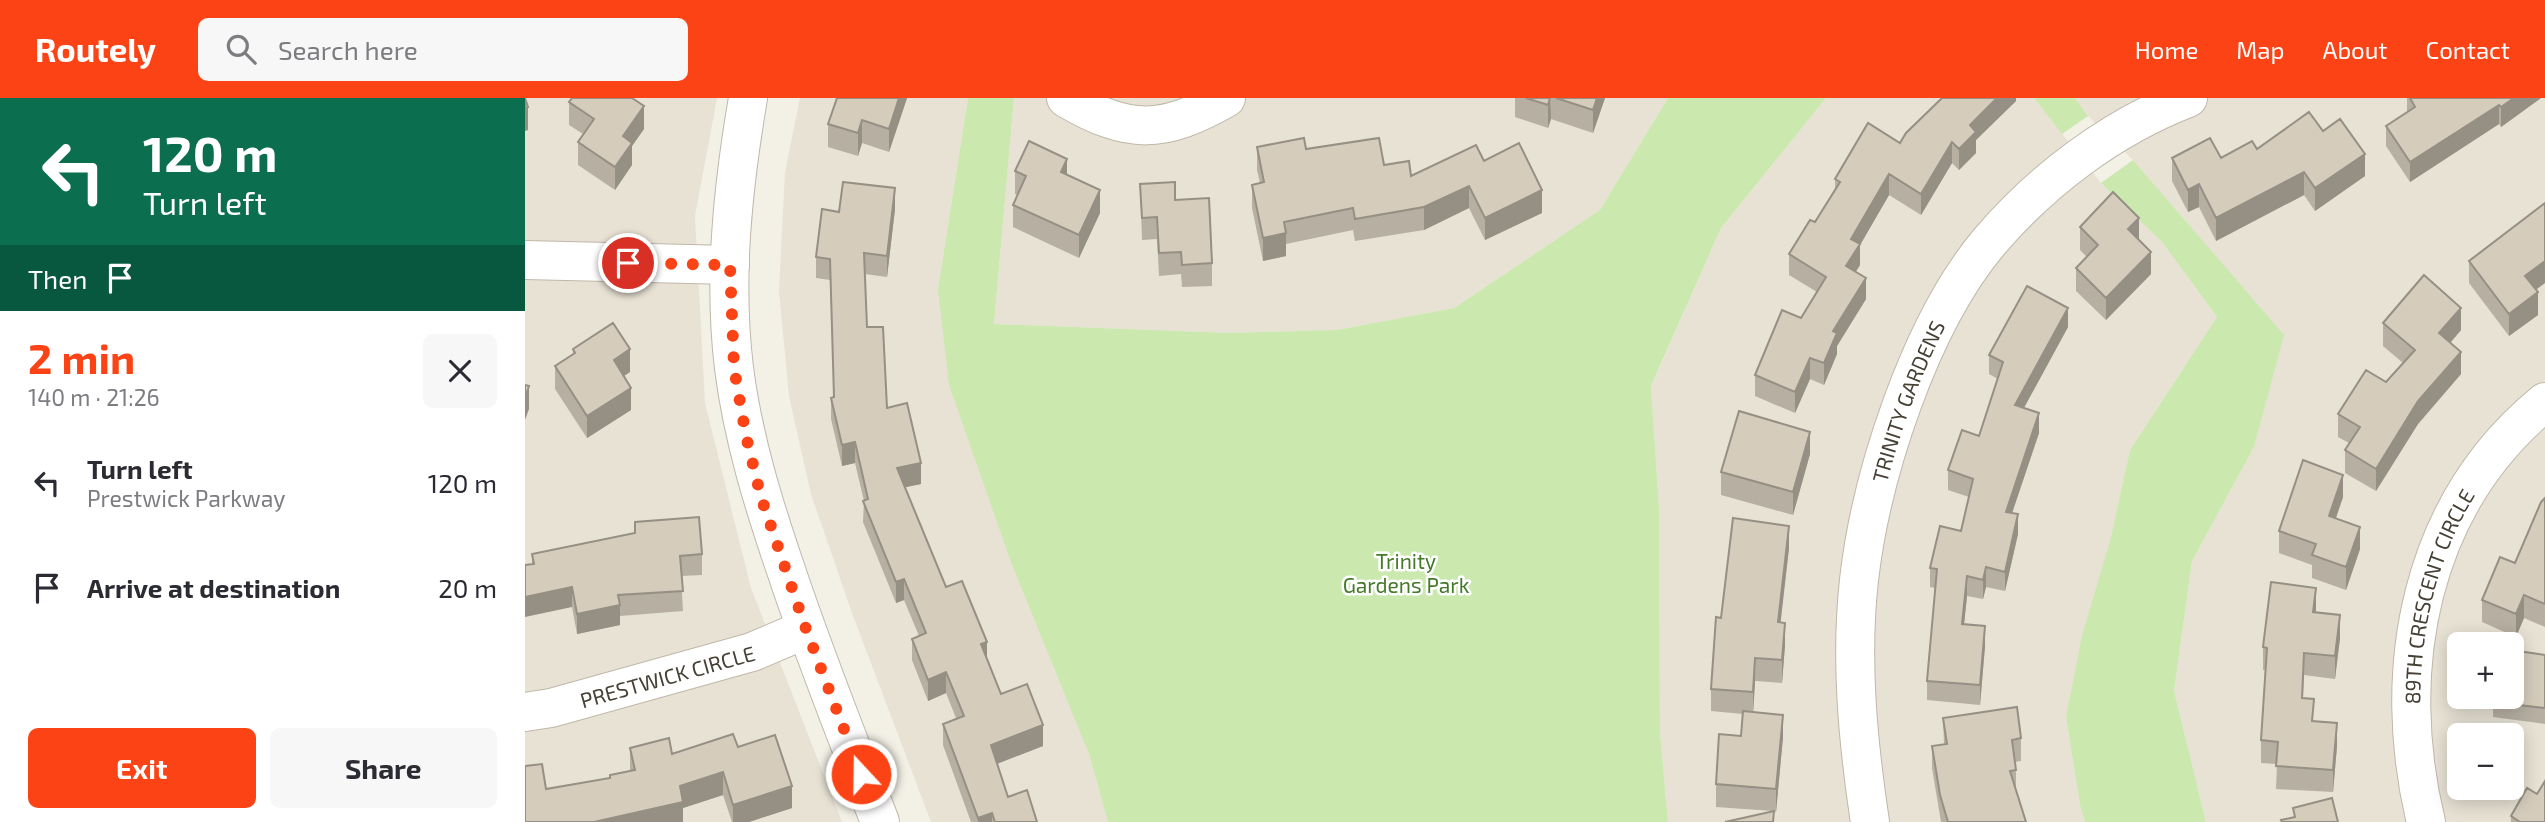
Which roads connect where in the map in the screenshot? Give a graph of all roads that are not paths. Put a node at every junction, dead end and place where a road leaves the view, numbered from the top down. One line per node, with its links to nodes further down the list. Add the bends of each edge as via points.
1 (748, 98): 6 (street, via 736,176)
2 (1066, 98): 3 (street, via 1115,122 1144,127 1176,122)
3 (1226, 98)
4 (2188, 98): 11 (street, TRINITY GARDENS, via 2093,148 2026,204 1988,243 1928,343 1897,416 1859,579 1858,731)
5 (525, 260): 6 (street)
6 (730, 265): 8 (street, via 734,368 746,436 761,497)
7 (2545, 402): 12 (street, 89TH CRESCENT CIRCLE, via 2519,423 2477,474 2443,534 2422,596 2413,664 2412,741)
8 (806, 629): 9 (street, PRESTWICK CIRCLE, via 752,652); 10 (street)
9 (525, 712)
10 (880, 822)
11 (1870, 822)
12 (2426, 822)

